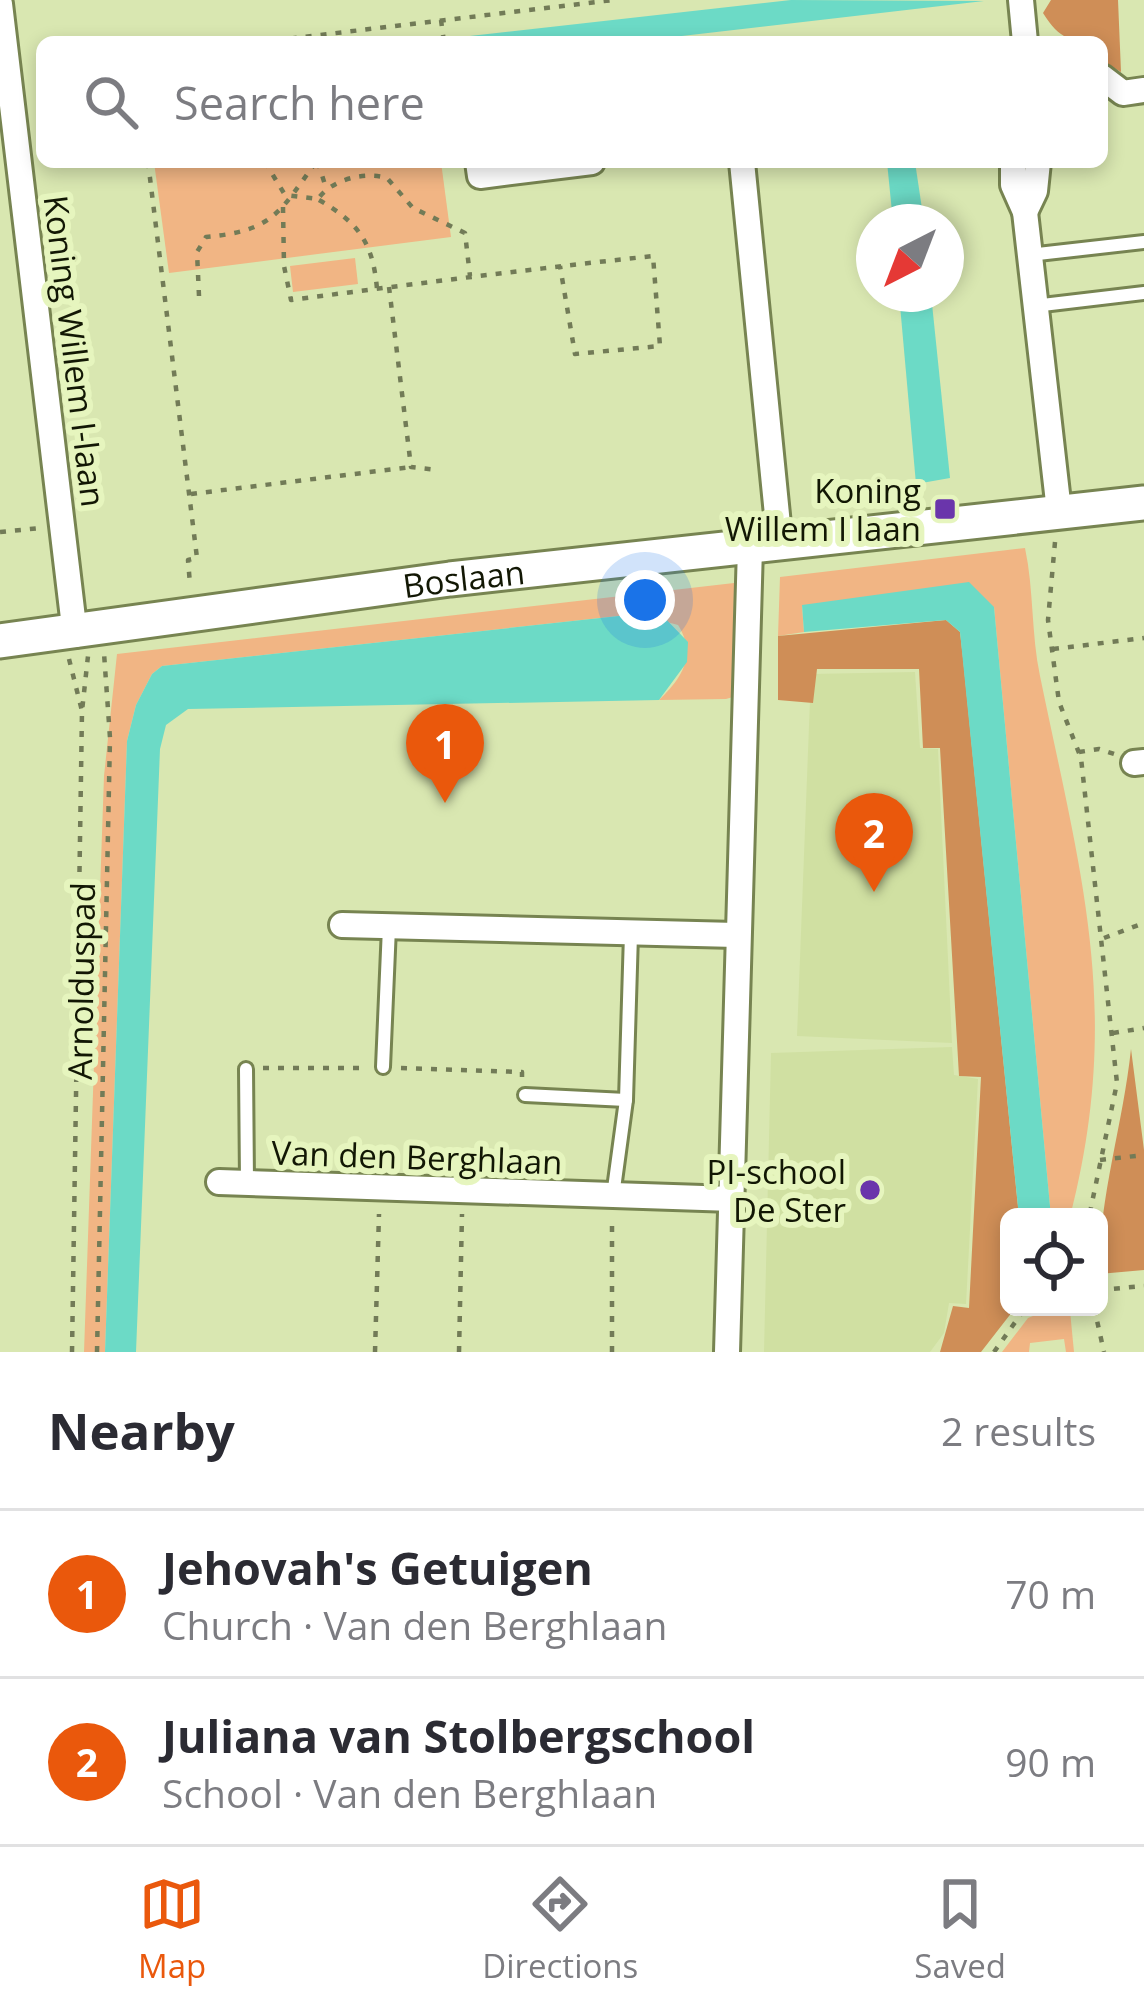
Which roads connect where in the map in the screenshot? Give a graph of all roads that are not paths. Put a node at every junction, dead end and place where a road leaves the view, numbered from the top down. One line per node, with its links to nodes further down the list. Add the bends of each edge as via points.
1 (1021, 0): 3 (street)
2 (0, 4): 19 (street, Koning Willem I-laan)
3 (1024, 36)
4 (1108, 82): 5 (street, via 1123,93)
5 (1144, 90)
6 (479, 168): 7 (street, via 480,176)
7 (544, 168)
8 (742, 168): 18 (street)
9 (1012, 168): 11 (street)
10 (1037, 168): 11 (street)
11 (1025, 212): 13 (street)
12 (1144, 242): 13 (lane)
13 (1030, 255): 15 (street)
14 (1144, 293): 15 (lane)
15 (1034, 306): 17 (street)
16 (1144, 502): 17 (street, Boslaan)
17 (1056, 512): 18 (street, Boslaan, via 948,525 885,543)
18 (765, 546): 19 (street, Boslaan, via 146,620 134,614); 24 (street)
19 (83, 627): 20 (street, Boslaan)
20 (0, 637)
21 (342, 925): 22 (street)
22 (389, 926): 23 (street); 25 (lane)
23 (631, 934): 24 (street); 28 (lane)
24 (736, 934): 32 (street)
25 (383, 1067)
26 (246, 1069): 30 (lane)
27 (525, 1095): 28 (lane)
28 (626, 1100): 31 (lane)
29 (219, 1182): 30 (street, Van den Berghlaan)
30 (247, 1183): 31 (street, Van den Berghlaan)
31 (613, 1198): 32 (street, Van den Berghlaan)
32 (733, 1199): 33 (street)
33 (728, 1352)

